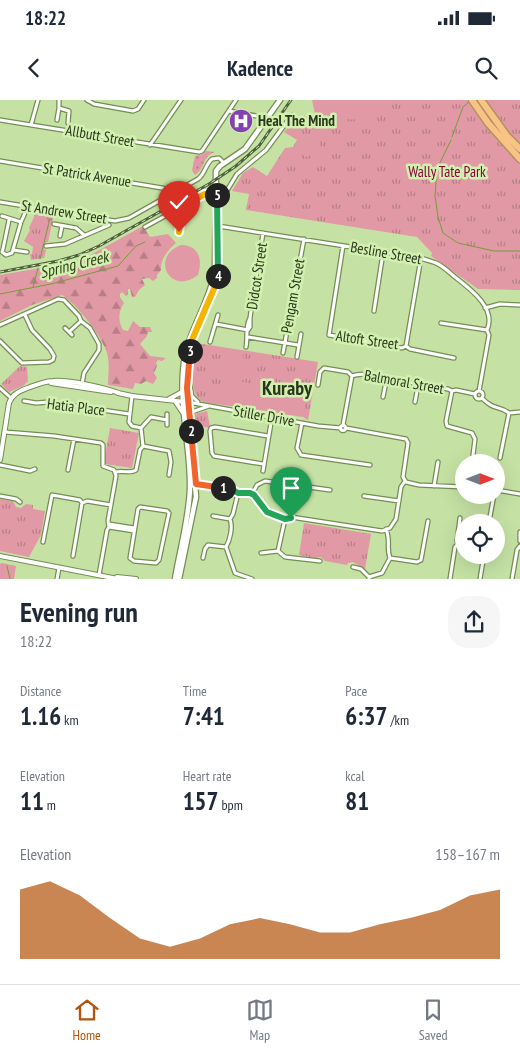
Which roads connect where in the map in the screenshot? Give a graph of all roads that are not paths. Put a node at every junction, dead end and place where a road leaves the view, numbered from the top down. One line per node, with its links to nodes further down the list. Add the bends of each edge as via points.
1 (38, 100): 16 (street)
2 (59, 100): 10 (street)
3 (87, 100): 4 (street, via 133,111)
4 (144, 100)
5 (181, 100): 18 (street)
6 (236, 100): 11 (street)
7 (280, 100): 15 (main road)
8 (481, 100): 19 (highway)
9 (473, 102): 20 (highway)
10 (59, 108): 14 (street); 17 (street, via 69,111)
11 (229, 111): 15 (street); 18 (street, Allbutt Street, via 202,151)
12 (292, 115): 24 (street, via 266,150)
13 (0, 120): 16 (street, Allbutt Street)
14 (57, 120)
15 (266, 120): 22 (main road, via 245,149)
16 (31, 124): 18 (street, Allbutt Street)
17 (68, 124)
18 (150, 145)
19 (520, 149)
20 (520, 159)
21 (0, 161): 23 (street, St Patrick Avenue, via 168,188)
22 (224, 163): 23 (street, St Andrew Street, via 219,158 212,159 201,177); 24 (main road, via 216,171)
23 (172, 194): 25 (street, St Andrew Street, via 129,218 115,221)
24 (219, 196): 26 (street, via 205,194); 34 (main road); 34 (main road)
25 (0, 202)
26 (181, 207): 35 (street); 36 (street)
27 (25, 213): 30 (street)
28 (2, 216): 29 (street)
29 (10, 220): 30 (street); 46 (street, via 2,248)
30 (21, 222): 43 (street)
31 (54, 224): 33 (street)
32 (109, 225): 39 (street)
33 (62, 226): 38 (street); 39 (street, via 78,229)
34 (217, 226): 37 (street, Besline Street); 74 (main road, via 218,279 192,340); 84 (main road, via 214,281 190,339 184,361)
35 (145, 227)
36 (179, 232)
37 (264, 233): 40 (street, Besline Street); 59 (street, Didcot Street)
38 (60, 236)
39 (84, 236): 41 (street, via 65,244)
40 (304, 239): 42 (street, Besline Street); 67 (street, Pengam Street)
41 (46, 246)
42 (343, 246): 45 (street, Besline Street); 69 (street, Altoft Street, via 329,335 402,348)
43 (13, 250): 44 (street); 46 (street)
44 (27, 252)
45 (383, 253): 47 (street, Besline Street); 51 (street)
46 (5, 254): 48 (street)
47 (421, 258): 50 (street, Besline Street, via 440,266 476,293); 69 (street)
48 (2, 260)
49 (520, 305): 50 (street, via 500,304)
50 (485, 308): 60 (street)
51 (374, 311)
52 (25, 315): 54 (street, via 62,299); 56 (street); 65 (street, via 32,330 50,349 53,360 22,363)
53 (218, 315): 57 (street)
54 (81, 321): 61 (street); 78 (street, via 90,328 100,347 84,372)
55 (441, 323): 60 (street)
56 (0, 324)
57 (216, 324): 59 (street); 66 (street)
58 (65, 328): 61 (street)
59 (248, 330): 64 (street, Didcot Street)
60 (487, 330): 83 (street, via 489,335)
61 (69, 332): 63 (street)
62 (301, 334): 68 (street)
63 (72, 335)
64 (248, 337): 67 (street); 70 (street, Didcot Street)
65 (0, 341)
66 (210, 342)
67 (285, 343): 68 (street); 71 (street, Pengam Street)
68 (298, 345): 72 (street)
69 (406, 346): 73 (street)
70 (246, 348)
71 (283, 353)
72 (297, 357)
73 (454, 358)
74 (187, 374): 94 (main road); 96 (street, via 193,398)
75 (352, 376): 77 (street, Balmoral Street, via 382,378); 79 (street, via 348,372 324,368); 107 (street, Balmoral Street)
76 (46, 382): 78 (street, via 55,380); 85 (street); 89 (street, via 19,391)
77 (386, 382): 80 (street, Balmoral Street, via 390,379); 88 (street)
78 (82, 385): 85 (street)
79 (318, 385)
80 (418, 386): 82 (street, Balmoral Street, via 422,384); 95 (street)
81 (0, 388): 89 (street)
82 (452, 391): 86 (street, Balmoral Street); 113 (street, via 447,426 472,433)
83 (479, 391): 86 (street); 90 (street)
84 (182, 392): 91 (street); 94 (main road)
85 (119, 393): 87 (street)
86 (475, 394): 90 (street, via 477,399)
87 (132, 396): 91 (street); 100 (street)
88 (383, 397)
89 (11, 398): 109 (street)
90 (482, 398): 99 (street, via 489,406)
91 (167, 399): 93 (street)
92 (24, 401): 100 (street, Hatia Place)
93 (175, 401): 94 (street); 102 (street)
94 (186, 402): 96 (street, Stiller Drive); 97 (main road); 102 (main road)
95 (415, 402)
96 (208, 406): 97 (street); 103 (street, Stiller Drive)
97 (189, 412): 127 (main road)
98 (520, 412): 99 (street)
99 (509, 413): 114 (street)
100 (129, 414): 108 (street, via 130,424)
101 (167, 414): 104 (street)
102 (184, 415): 126 (main road)
103 (272, 417): 105 (street, Stiller Drive); 110 (street)
104 (167, 420): 106 (street); 108 (street, via 151,417)
105 (302, 423): 107 (street, Stiller Drive, via 327,428); 119 (street, via 297,448 301,455)
106 (167, 425)
107 (343, 427): 125 (street, Stiller Drive, via 408,440)
108 (141, 428): 112 (street)
109 (5, 432): 111 (street); 115 (street)
110 (268, 436): 117 (street); 117 (street, via 215,427 210,432 214,456)
111 (74, 439): 121 (street); 123 (street, via 100,443 104,449 102,466)
112 (143, 446): 123 (street, via 136,470); 124 (street, via 169,451)
113 (474, 454)
114 (501, 454)
115 (0, 460)
116 (438, 462): 128 (street)
117 (263, 464): 122 (street)
118 (0, 465): 120 (street)
119 (370, 465)
120 (35, 469)
121 (68, 470)
122 (263, 471)
123 (116, 472): 140 (street)
124 (169, 475)
125 (405, 481): 128 (street); 137 (street, Stiller Drive)
126 (190, 483): 127 (street); 170 (main road)
127 (196, 484): 132 (street); 170 (main road, via 195,505)
128 (434, 486): 129 (street)
129 (455, 486)
130 (330, 490): 133 (street, via 265,481 257,485)
131 (505, 492): 134 (street)
132 (238, 493): 133 (street); 142 (street)
133 (252, 494): 143 (street, via 267,512)
134 (520, 494)
135 (0, 496): 138 (street)
136 (364, 496): 137 (street)
137 (399, 501): 146 (street, Stiller Drive, via 394,524)
138 (20, 502)
139 (82, 503): 140 (street); 150 (street, via 52,495); 157 (street)
140 (111, 505): 145 (street)
141 (213, 516): 142 (street)
142 (230, 519): 152 (street, via 232,523)
143 (285, 519): 146 (street, via 376,531); 154 (street)
144 (428, 521): 159 (street, via 423,557 419,562)
145 (109, 526): 147 (street); 164 (street)
146 (386, 529): 159 (street, via 390,539)
147 (134, 530): 147 (street, via 140,507 169,513 158,562 132,560)
148 (520, 532): 149 (street)
149 (520, 541)
150 (43, 542)
151 (520, 546): 174 (street)
152 (226, 547): 158 (street, via 208,545); 171 (street, via 236,573)
153 (455, 547): 172 (street)
154 (278, 551): 155 (street); 160 (street, via 286,557)
155 (261, 553)
156 (0, 556): 163 (street)
157 (73, 556)
158 (203, 558)
159 (390, 558): 166 (street, via 382,574)
160 (320, 561)
161 (482, 564): 173 (street)
162 (353, 567): 166 (street, via 361,569)
163 (59, 568): 164 (street); 167 (street)
164 (99, 575): 165 (street)
165 (112, 577): 168 (street); 169 (street)
166 (369, 578)
167 (58, 579)
168 (118, 579)
169 (136, 579)
170 (176, 579)
171 (252, 579)
172 (450, 579)
173 (480, 579)
174 (512, 579)

